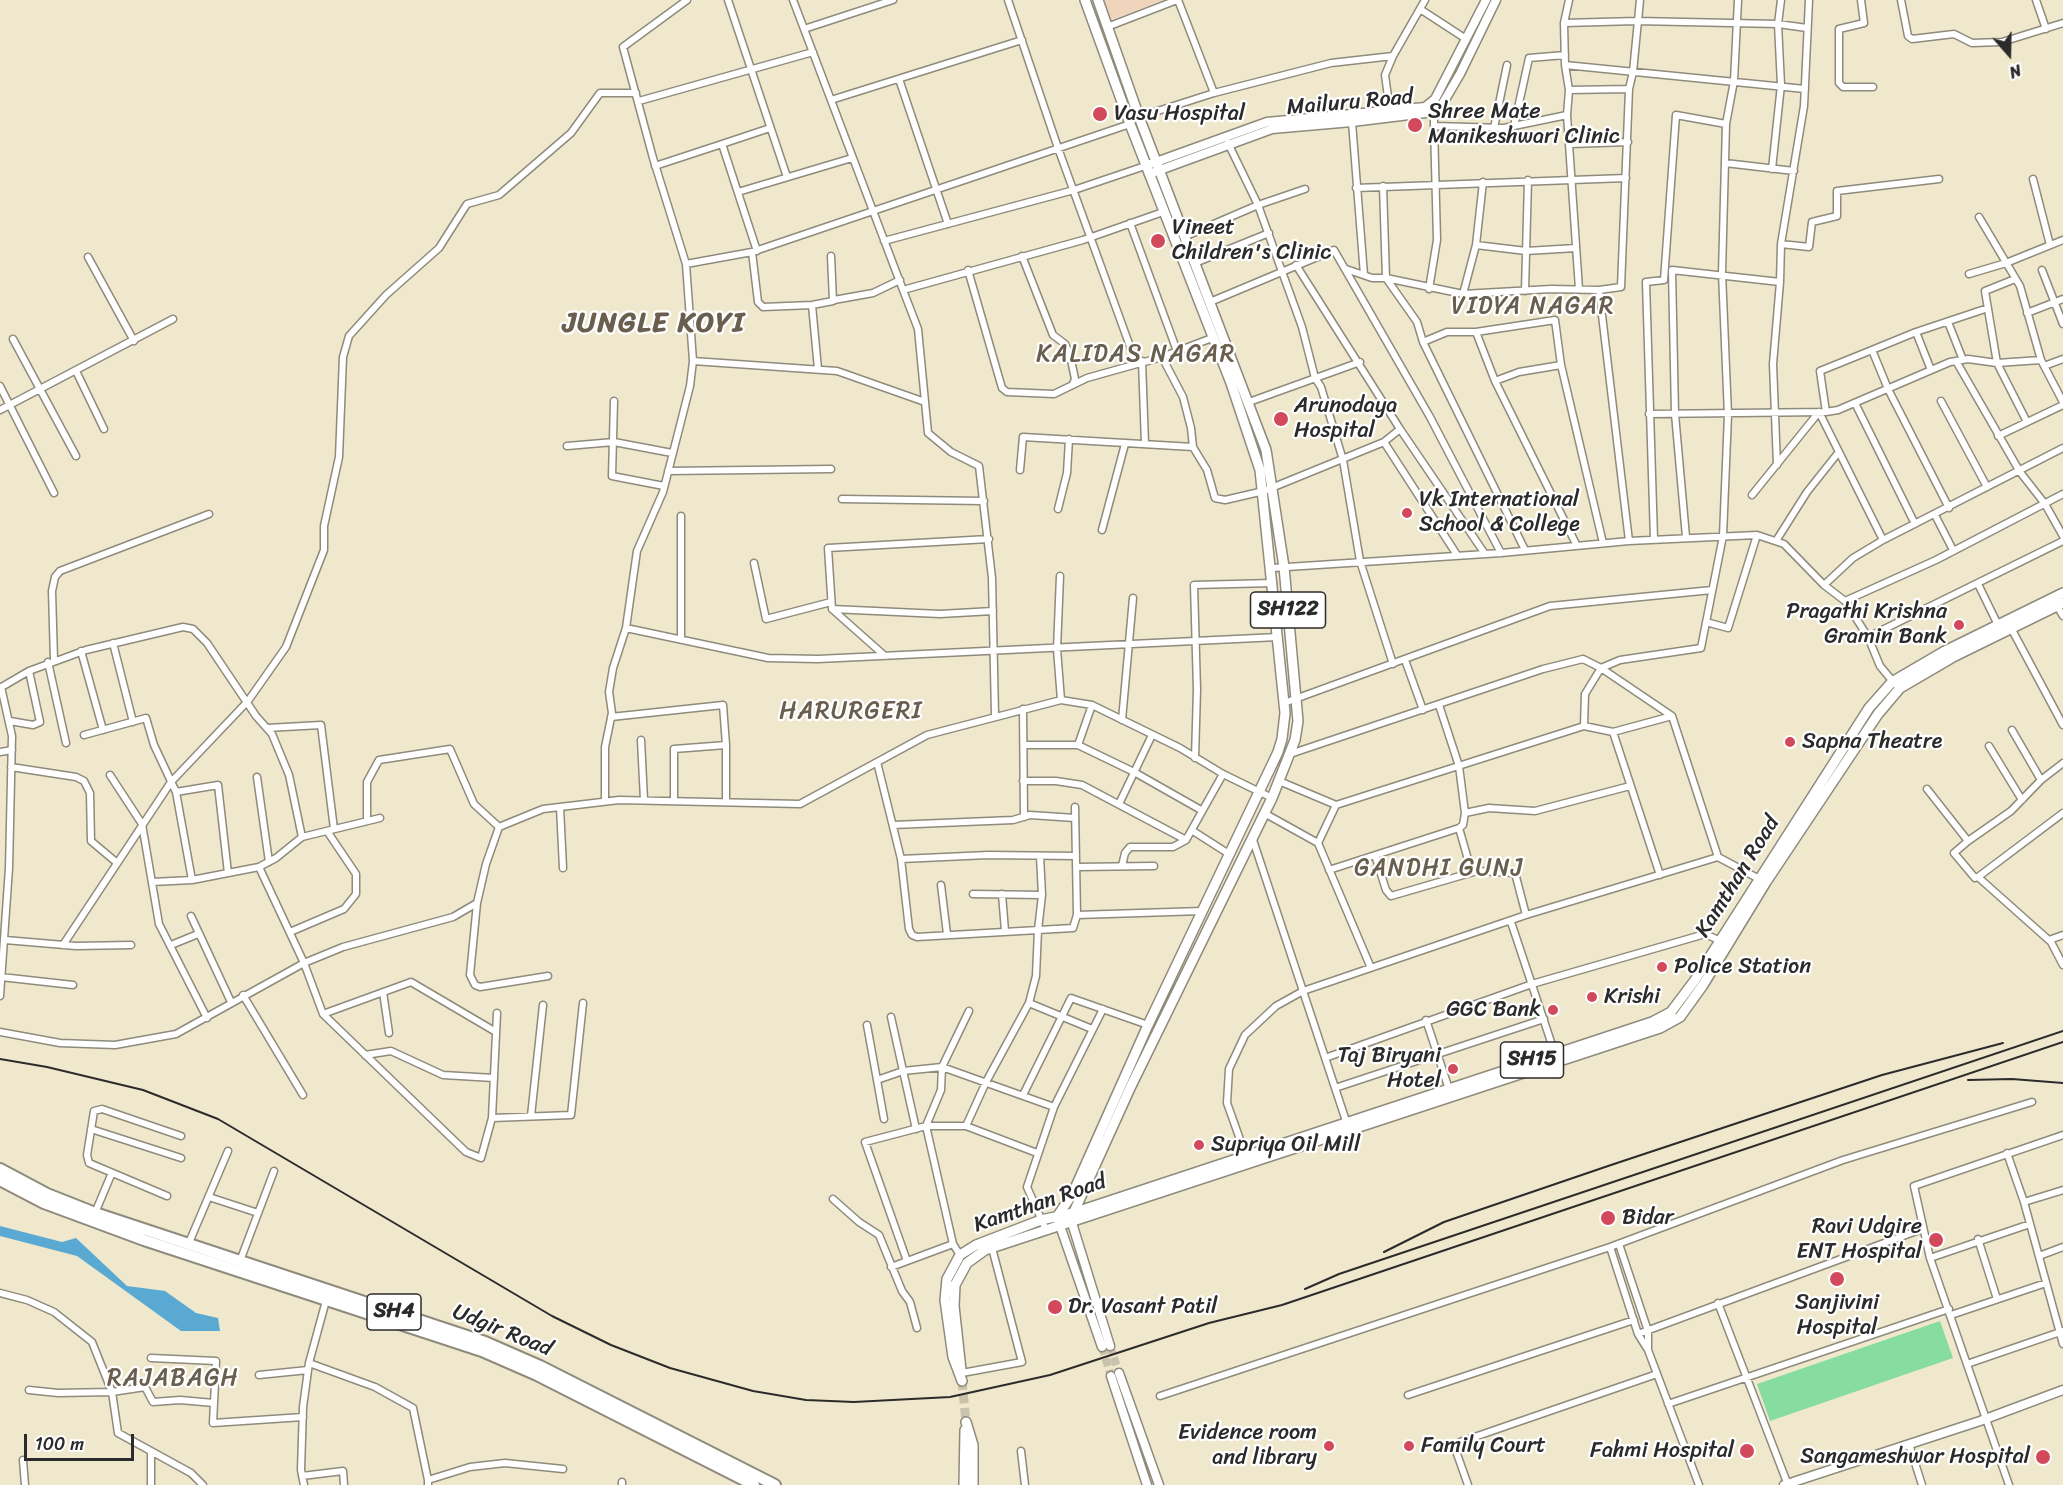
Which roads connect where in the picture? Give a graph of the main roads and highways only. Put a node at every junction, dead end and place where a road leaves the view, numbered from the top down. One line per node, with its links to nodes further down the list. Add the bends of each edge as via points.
1 (1085, 0): 3 (main road)
2 (1098, 0): 3 (main road, SH122, via 1266,450)
3 (1269, 489): 13 (main road, SH122, via 1284,567 1297,732 1272,798); 14 (main road, via 1284,703 1282,739)
4 (2063, 593): 6 (main road, Kamthan Road / SH15)
5 (2060, 605): 6 (main road, Kamthan Road / SH15)
6 (2009, 625): 7 (main road, Kamthan Road / SH15); 7 (main road, Kamthan Road / SH15, via 1998,625 1925,662)
7 (1896, 685): 8 (main road, Kamthan Road / SH15, via 1762,880 1724,942 1704,986 1680,1017 1660,1028)
8 (1556, 1057): 9 (main road, Kamthan Road / SH15); 9 (main road, Kamthan Road / SH15, via 1449,1089)
9 (1348, 1126): 10 (main road, Kamthan Road / SH15)
10 (1247, 1158): 13 (main road, Kamthan Road / SH15); 15 (main road, Kamthan Road / SH15)
11 (0, 1169): 17 (highway, Udgir Road / SH4, via 95,1213)
12 (0, 1180): 17 (highway, Udgir Road / SH4, via 89,1221)
13 (1073, 1212): 14 (main road, Kamthan Road / SH15); 15 (main road, SH122)
14 (1058, 1222): 15 (main road, Kamthan Road / SH15); 16 (main road, Kamthan Road / SH15, via 1046,1230); 16 (main road, Kamthan Road / SH15, via 1041,1220)
15 (1072, 1223)
16 (975, 1251): 16 (main road, Kamthan Road / SH15, via 955,1285 962,1381 953,1357 946,1279 960,1255)
17 (327, 1295): 18 (highway, Udgir Road / SH4, via 537,1375); 19 (highway, Udgir Road / SH4, via 485,1342)
18 (754, 1485)
19 (775, 1485)
20 (964, 1485): 21 (main road, via 966,1422 973,1445)
21 (973, 1485)

